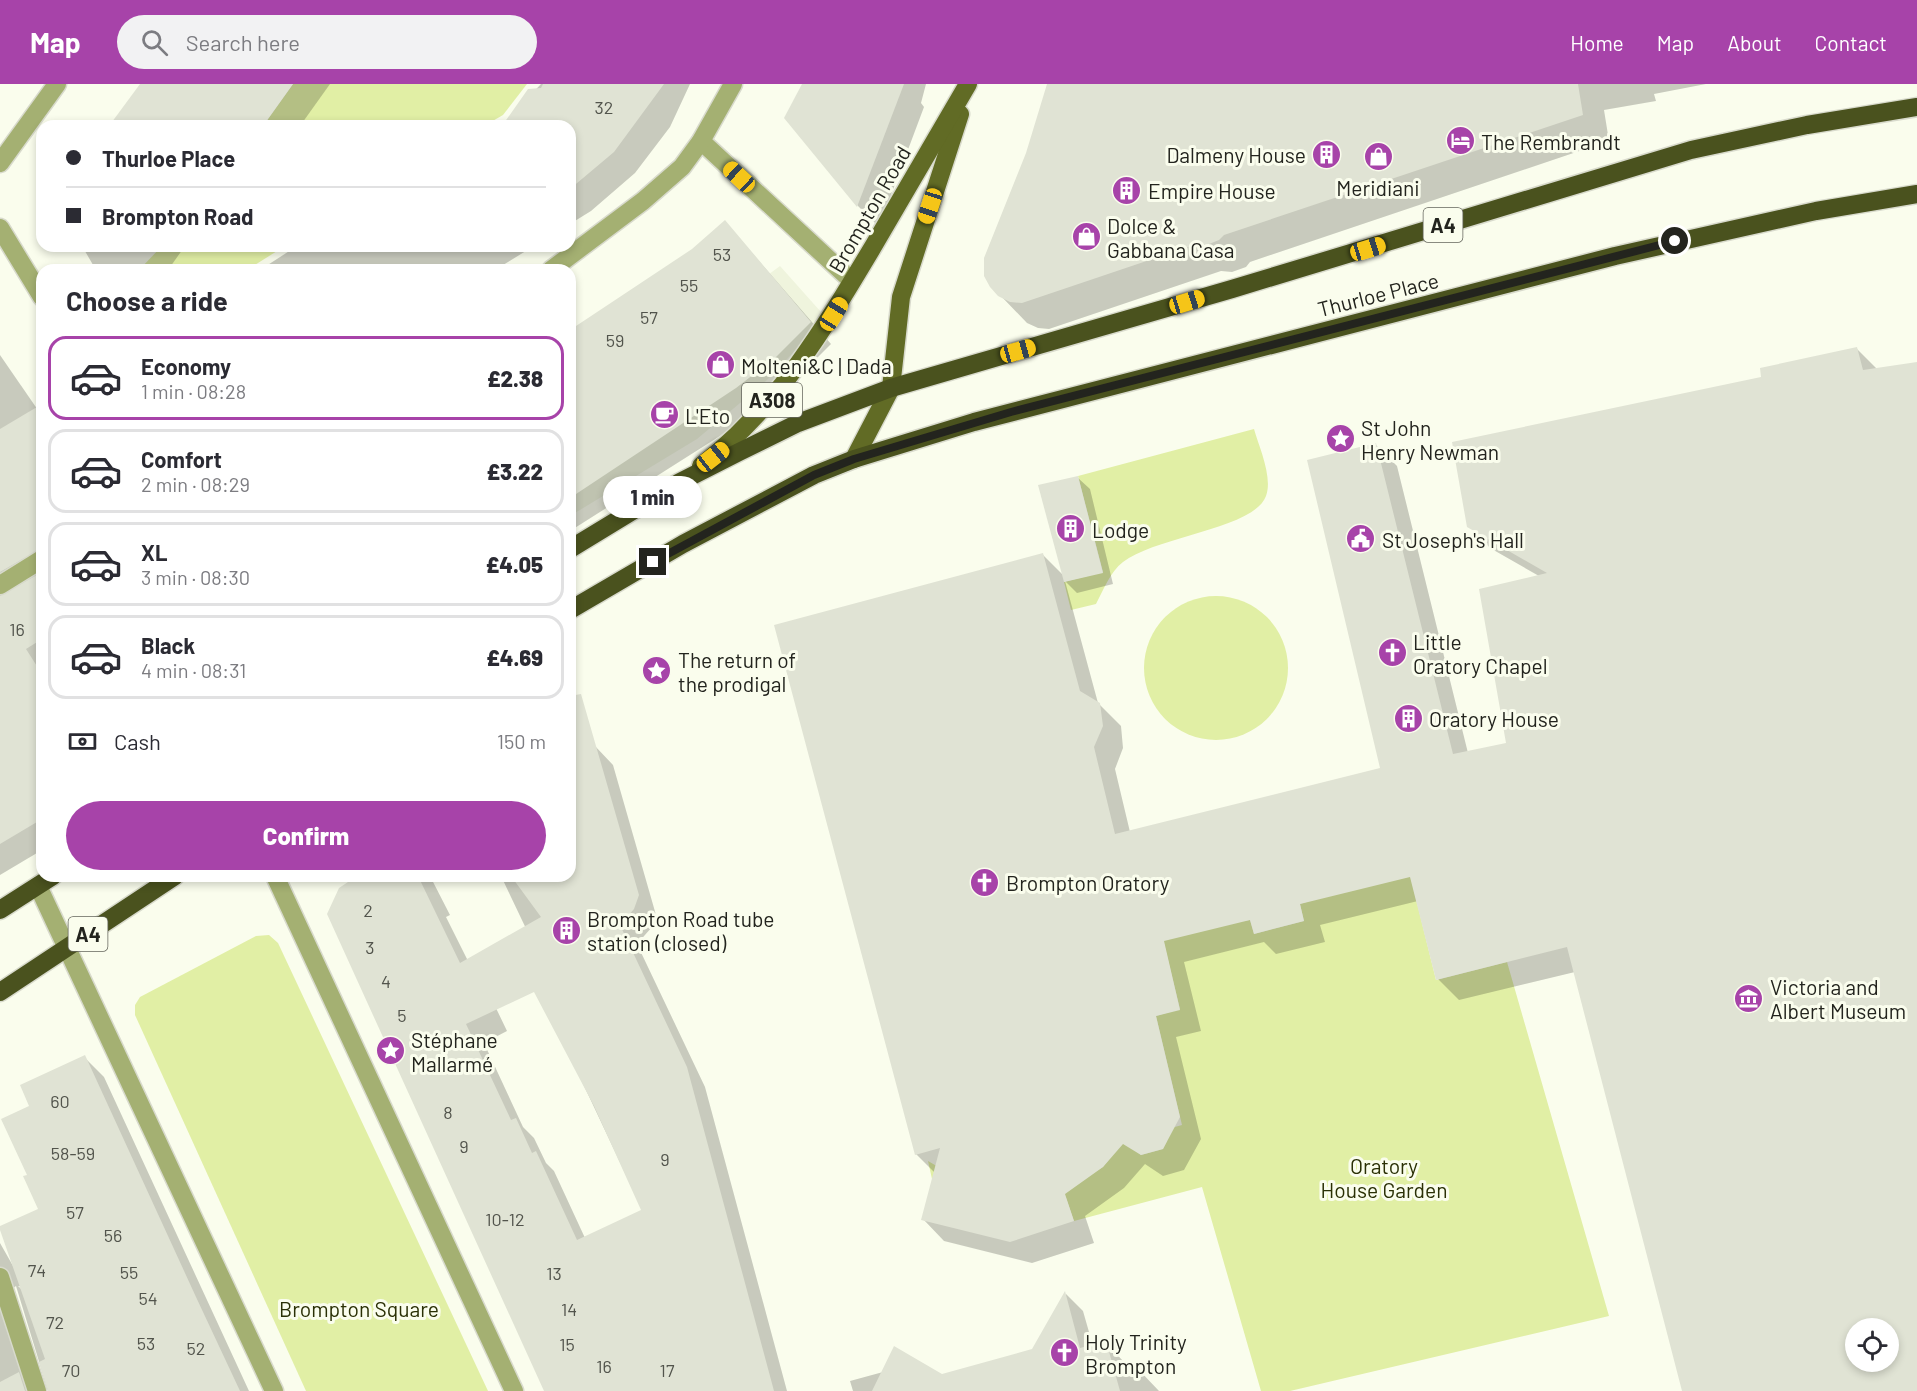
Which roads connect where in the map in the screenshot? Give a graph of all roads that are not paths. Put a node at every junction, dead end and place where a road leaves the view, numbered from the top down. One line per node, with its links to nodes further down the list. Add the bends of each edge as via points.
1 (57, 84): 6 (street)
2 (733, 84): 5 (street)
3 (969, 84): 12 (main road, Brompton Road / A308); 14 (main road, Brompton Road / A308, via 901,297)
4 (1917, 107): 14 (highway, Thurloe Place / A4, via 1691,150)
5 (701, 141): 9 (street, via 682,167); 12 (street)
6 (0, 163)
7 (1917, 194): 15 (highway, Thurloe Place, via 1816,211 1615,256 1011,412)
8 (0, 228): 13 (street)
9 (576, 251)
10 (575, 252): 11 (street)
11 (559, 264)
12 (852, 281): 16 (main road, Brompton Road / A308, via 820,335 763,411 730,444)
13 (36, 287)
14 (891, 388): 15 (main road, Brompton Road / A308); 16 (highway, Brompton Road / A4, via 798,423)
15 (854, 459): 20 (highway, via 707,530)
16 (680, 482): 17 (highway, Brompton Road / A4)
17 (576, 545)
18 (36, 563): 19 (street)
19 (0, 585)
20 (576, 606)
21 (43, 882): 25 (highway)
22 (45, 882): 26 (street)
23 (167, 882): 26 (highway, A4)
24 (278, 882): 31 (street)
25 (0, 910)
26 (68, 947): 27 (highway, A4); 30 (street)
27 (0, 992)
28 (0, 1277): 29 (street)
29 (37, 1391)
30 (274, 1391)
31 (514, 1391)

